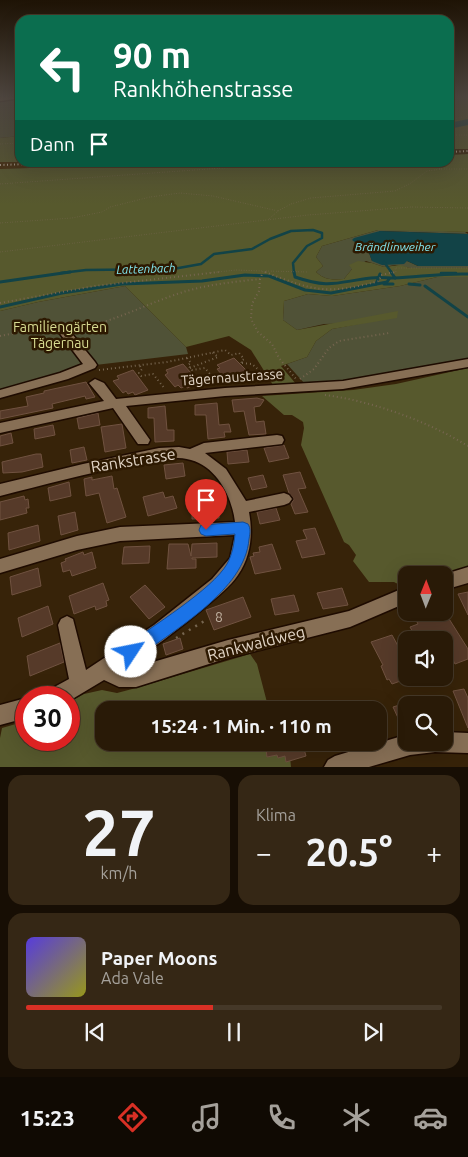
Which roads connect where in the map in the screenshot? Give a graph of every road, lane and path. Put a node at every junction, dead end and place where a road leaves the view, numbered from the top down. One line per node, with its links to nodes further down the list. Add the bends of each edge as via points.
1 (454, 135): 2 (path)
2 (468, 135)
3 (15, 143): 4 (path)
4 (0, 144)
5 (236, 167): 9 (path)
6 (434, 167): 7 (path)
7 (442, 169): 8 (path); 11 (path, via 427,171 394,191 311,198)
8 (468, 169)
9 (0, 184)
10 (468, 208): 12 (path, via 414,207)
11 (278, 211): 12 (path); 13 (path, via 188,192 72,218)
12 (270, 219): 14 (path)
13 (0, 223)
14 (0, 252)
15 (468, 268): 16 (path, via 395,268 395,272 381,275 380,281 342,290 305,288)
16 (263, 272): 17 (path); 18 (path); 19 (path, via 239,270 113,282 63,289)
17 (308, 272)
18 (260, 279): 20 (path, via 179,294 117,319); 21 (path, via 251,319 298,382 338,341)
19 (0, 304)
20 (64, 330): 22 (path, via 31,330); 26 (street)
21 (389, 332)
22 (0, 336)
23 (212, 352): 24 (path); 28 (path, via 218,357); 30 (path, via 239,353 244,359 242,363 252,364)
24 (187, 358): 27 (path); 28 (path)
25 (468, 362): 30 (street, Tägernaustrasse, via 354,384)
26 (92, 365): 27 (path, via 92,370); 32 (street)
27 (140, 366): 34 (path, via 141,376 156,375)
28 (190, 368): 31 (path, via 205,368)
29 (95, 383): 35 (street)
30 (279, 389): 31 (street, Tägernaustrasse)
31 (225, 392): 34 (street, Tägernaustrasse)
32 (0, 394)
33 (324, 395): 39 (path, via 400,412)
34 (171, 397): 35 (street, Tägernaustrasse)
35 (114, 403): 36 (street, Tägernaustrasse); 37 (street)
36 (0, 428)
37 (143, 440)
38 (277, 440): 40 (street, via 204,448)
39 (468, 446)
40 (192, 454): 41 (street, Rankstrasse, via 174,452 97,465); 43 (street, Rankstrasse, via 220,471)
41 (0, 490)
42 (284, 499): 43 (street)
43 (241, 508): 44 (street, Rankstrasse)
44 (243, 528): 45 (street, via 120,534 76,543); 50 (street, Rankstrasse, via 241,547 232,569 219,584 143,644)
45 (0, 566)
46 (468, 575): 47 (street)
47 (453, 579)
48 (398, 598): 50 (street, Rankwaldweg, via 350,619 228,649 127,680 113,676)
49 (67, 625): 51 (street)
50 (106, 668): 51 (street, Rankstrasse)
51 (80, 684): 52 (street, Rankstrasse)
52 (76, 686)
53 (15, 711): 54 (street)
54 (0, 715)
55 (468, 743): 56 (street, via 400,746)
56 (336, 767)

